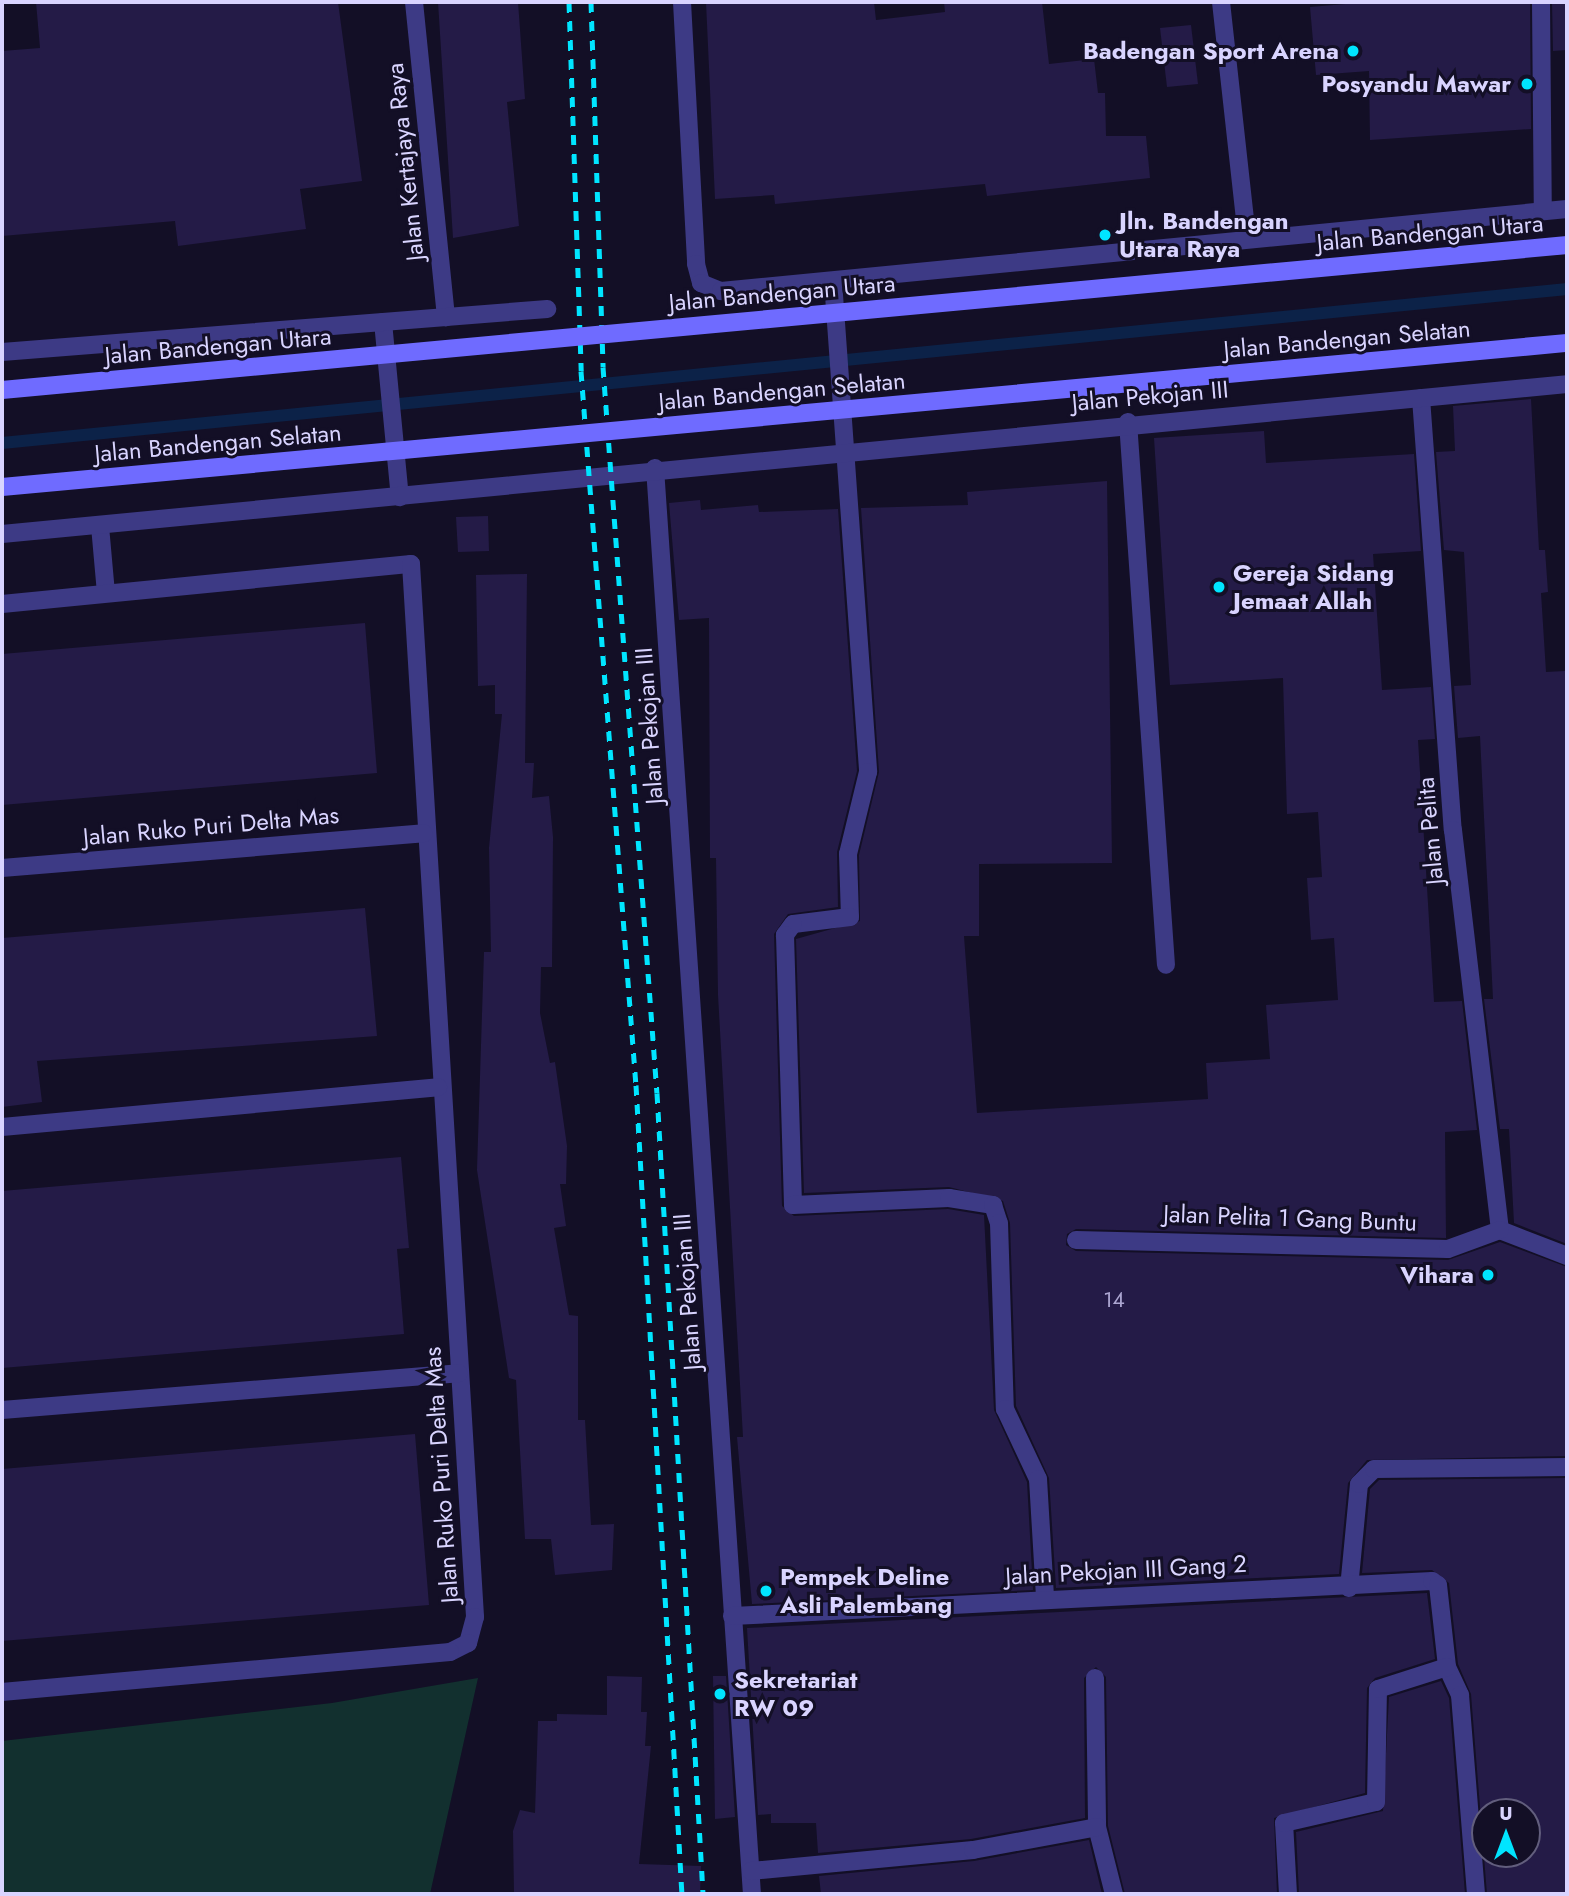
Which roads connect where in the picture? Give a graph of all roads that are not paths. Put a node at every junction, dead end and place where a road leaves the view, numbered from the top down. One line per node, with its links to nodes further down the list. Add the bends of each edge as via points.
1 (414, 2): 11 (street, Jalan Kertajaya Raya)
2 (682, 2): 9 (street, via 696,264 701,283 721,291)
3 (1222, 2): 7 (street)
4 (1541, 2): 6 (street)
5 (1567, 209): 6 (street)
6 (1543, 211): 7 (street)
7 (1247, 238): 9 (street)
8 (1567, 245): 16 (main road, Jalan Bandengan Utara, bridge)
9 (834, 287): 19 (street, bridge)
10 (547, 309): 11 (street)
11 (446, 317): 12 (street)
12 (383, 326): 14 (street, Jalan Bandengan Utara); 22 (street, bridge)
13 (1567, 343): 21 (main road, Jalan Bandengan Selatan, bridge)
14 (2, 352)
15 (1567, 384): 17 (street, Jalan Pekojan III)
16 (2, 390)
17 (1421, 398): 18 (street, Jalan Pekojan III); 32 (street, Jalan Pelita, via 1454,830)
18 (1128, 422): 19 (street, Jalan Pekojan III); 29 (street)
19 (848, 451): 20 (street, Jalan Pekojan III); 39 (street, via 868,772 848,855 850,917 793,924 785,935 793,1205 948,1198 993,1205 999,1223 1005,1409 1038,1479)
20 (656, 468): 22 (street); 40 (street, Jalan Pekojan III)
21 (2, 487)
22 (399, 492): 23 (street)
23 (100, 526): 24 (street); 25 (street)
24 (2, 534)
25 (106, 593): 26 (street); 27 (street, Jalan Ruko Puri Delta Mas, via 411,564)
26 (2, 604)
27 (425, 833): 28 (street, Jalan Ruko Puri Delta Mas); 30 (street, Jalan Ruko Puri Delta Mas)
28 (2, 868)
29 (1166, 965)
30 (438, 1087): 31 (street); 35 (street, Jalan Ruko Puri Delta Mas)
31 (2, 1127)
32 (1500, 1230): 33 (street, Jalan Pelita 1 Gang Buntu, via 1448,1249); 34 (street)
33 (1076, 1240)
34 (1567, 1256)
35 (458, 1373): 36 (street); 43 (street, Jalan Ruko Puri Delta Mas, via 475,1617 460,1649)
36 (2, 1410)
37 (1567, 1467): 38 (street, via 1374,1469 1359,1484)
38 (1349, 1588): 39 (street, Jalan Pekojan III Gang 2); 41 (street, Jalan Pekojan III Gang 2, via 1436,1582)
39 (1045, 1596): 40 (street, Jalan Pekojan III Gang 2)
40 (732, 1616): 45 (street, Jalan Pekojan III)
41 (1447, 1667): 48 (street, via 1378,1689 1376,1801 1284,1823); 49 (street, via 1460,1695)
42 (1095, 1678): 44 (street)
43 (2, 1692)
44 (1097, 1827): 45 (street, via 973,1850); 47 (street)
45 (751, 1871): 46 (street, Jalan Pekojan III)
46 (752, 1894)
47 (1114, 1894)
48 (1288, 1894)
49 (1476, 1894)

